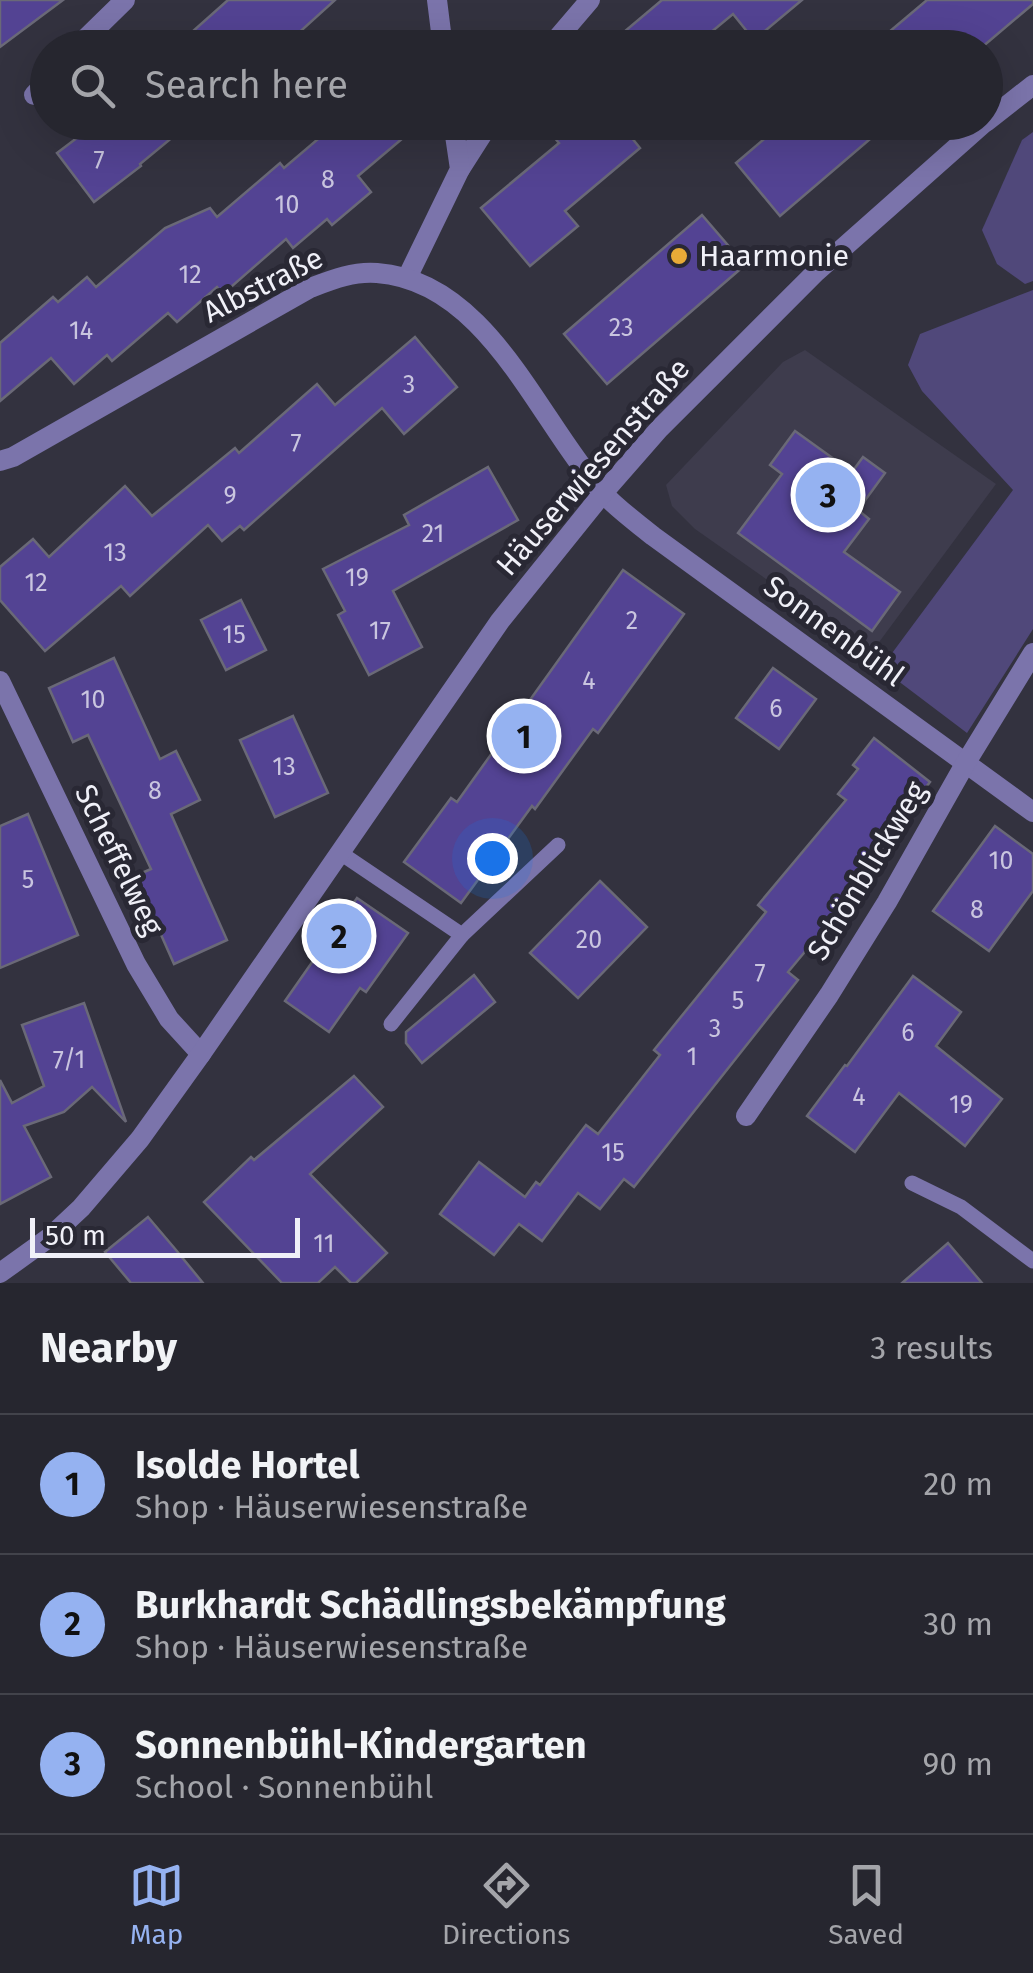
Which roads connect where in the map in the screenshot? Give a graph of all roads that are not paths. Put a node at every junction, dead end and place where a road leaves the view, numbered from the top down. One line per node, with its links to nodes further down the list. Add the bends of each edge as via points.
1 (125, 0): 4 (street)
2 (437, 0): 5 (street)
3 (590, 0): 6 (street)
4 (94, 30)
5 (441, 30)
6 (565, 30)
7 (1033, 85): 8 (street, Häuserwiesenstraße)
8 (1003, 108)
9 (456, 140): 12 (street)
10 (479, 140): 12 (street)
11 (965, 140): 15 (street, Häuserwiesenstraße, via 816,272)
12 (460, 169): 13 (street)
13 (406, 278): 14 (street, Albstraße, via 342,276 310,288); 15 (street, Albstraße, via 448,298 485,330)
14 (0, 460)
15 (603, 493): 18 (street, Sonnenbühl); 21 (street, Häuserwiesenstraße, via 500,621)
16 (1033, 653): 18 (street, Schönblickweg)
17 (0, 681): 24 (street, Scheffelweg, via 136,964 169,1019)
18 (965, 764): 19 (street, Sonnenbühl); 25 (street, Schönblickweg, via 868,932)
19 (1033, 812)
20 (558, 845): 22 (lane)
21 (340, 852): 22 (lane); 24 (street, Häuserwiesenstraße)
22 (462, 935): 23 (lane)
23 (390, 1024)
24 (201, 1054): 28 (street, Häuserwiesenstraße, via 81,1208)
25 (746, 1116)
26 (912, 1182): 27 (lane, via 961,1207)
27 (1033, 1261)
28 (0, 1273)

